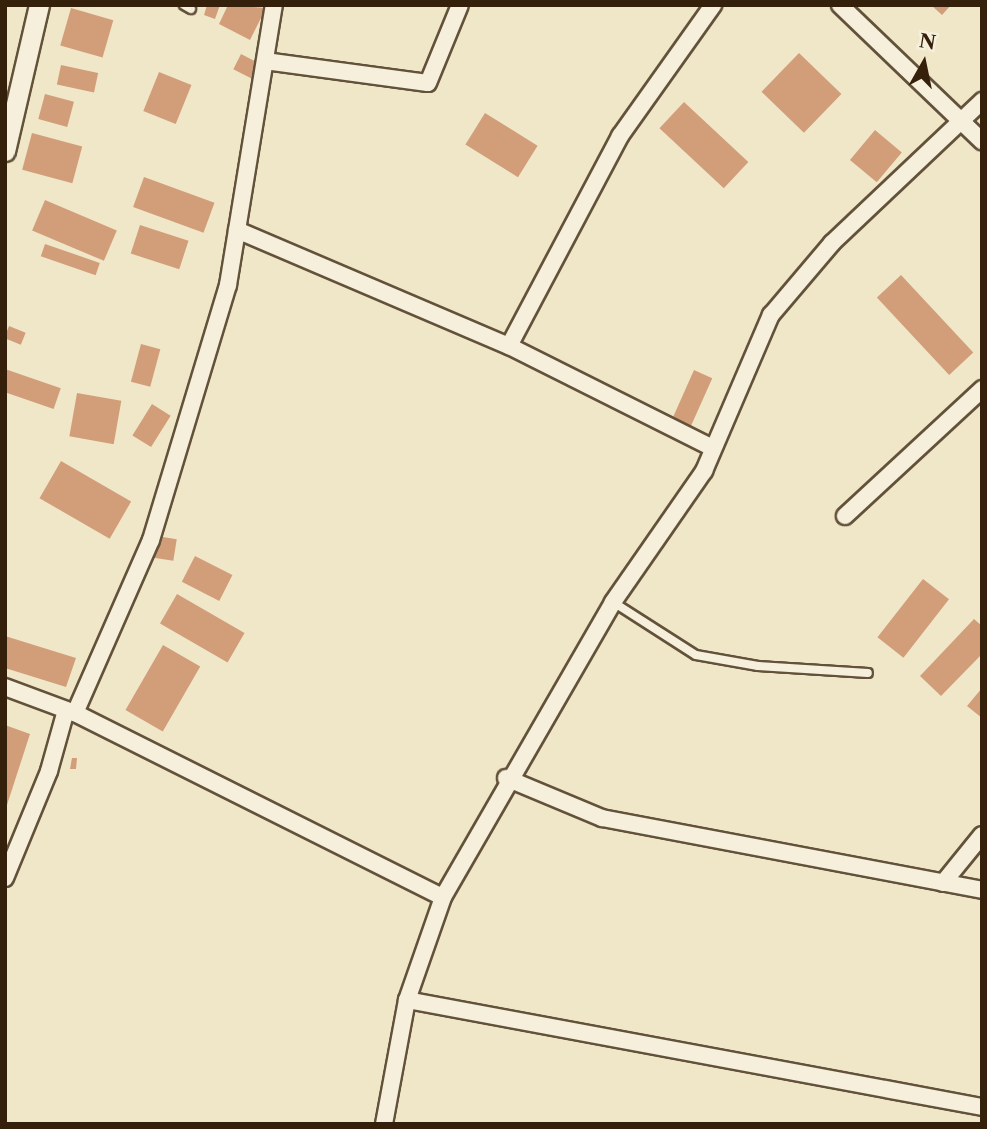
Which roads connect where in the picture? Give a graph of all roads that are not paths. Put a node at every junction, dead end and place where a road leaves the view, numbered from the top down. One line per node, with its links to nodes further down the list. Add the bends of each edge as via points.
1 (39, 5): 10 (street)
2 (274, 5): 6 (street)
3 (460, 5): 6 (street, via 428,83)
4 (713, 5): 12 (street, via 620,136)
5 (840, 5): 8 (street)
6 (265, 61): 11 (street)
7 (982, 101): 8 (street)
8 (958, 121): 9 (street); 14 (street, via 832,243 771,315)
9 (982, 141)
10 (5, 151)
11 (237, 230): 12 (street); 19 (street, via 228,285 151,540)
12 (509, 346): 14 (street)
13 (982, 389): 15 (street)
14 (713, 447): 16 (street, via 704,471)
15 (845, 516)
16 (613, 602): 17 (lane, via 696,654 758,666); 20 (street)
17 (869, 673)
18 (5, 687): 19 (street)
19 (70, 711): 22 (street); 25 (street)
20 (506, 778): 23 (street, via 602,818); 25 (street)
21 (982, 835): 23 (street)
22 (5, 878)
23 (943, 883): 24 (street)
24 (982, 890)
25 (443, 897): 26 (street)
26 (407, 1000): 27 (street); 28 (street)
27 (982, 1107)
28 (384, 1124)

